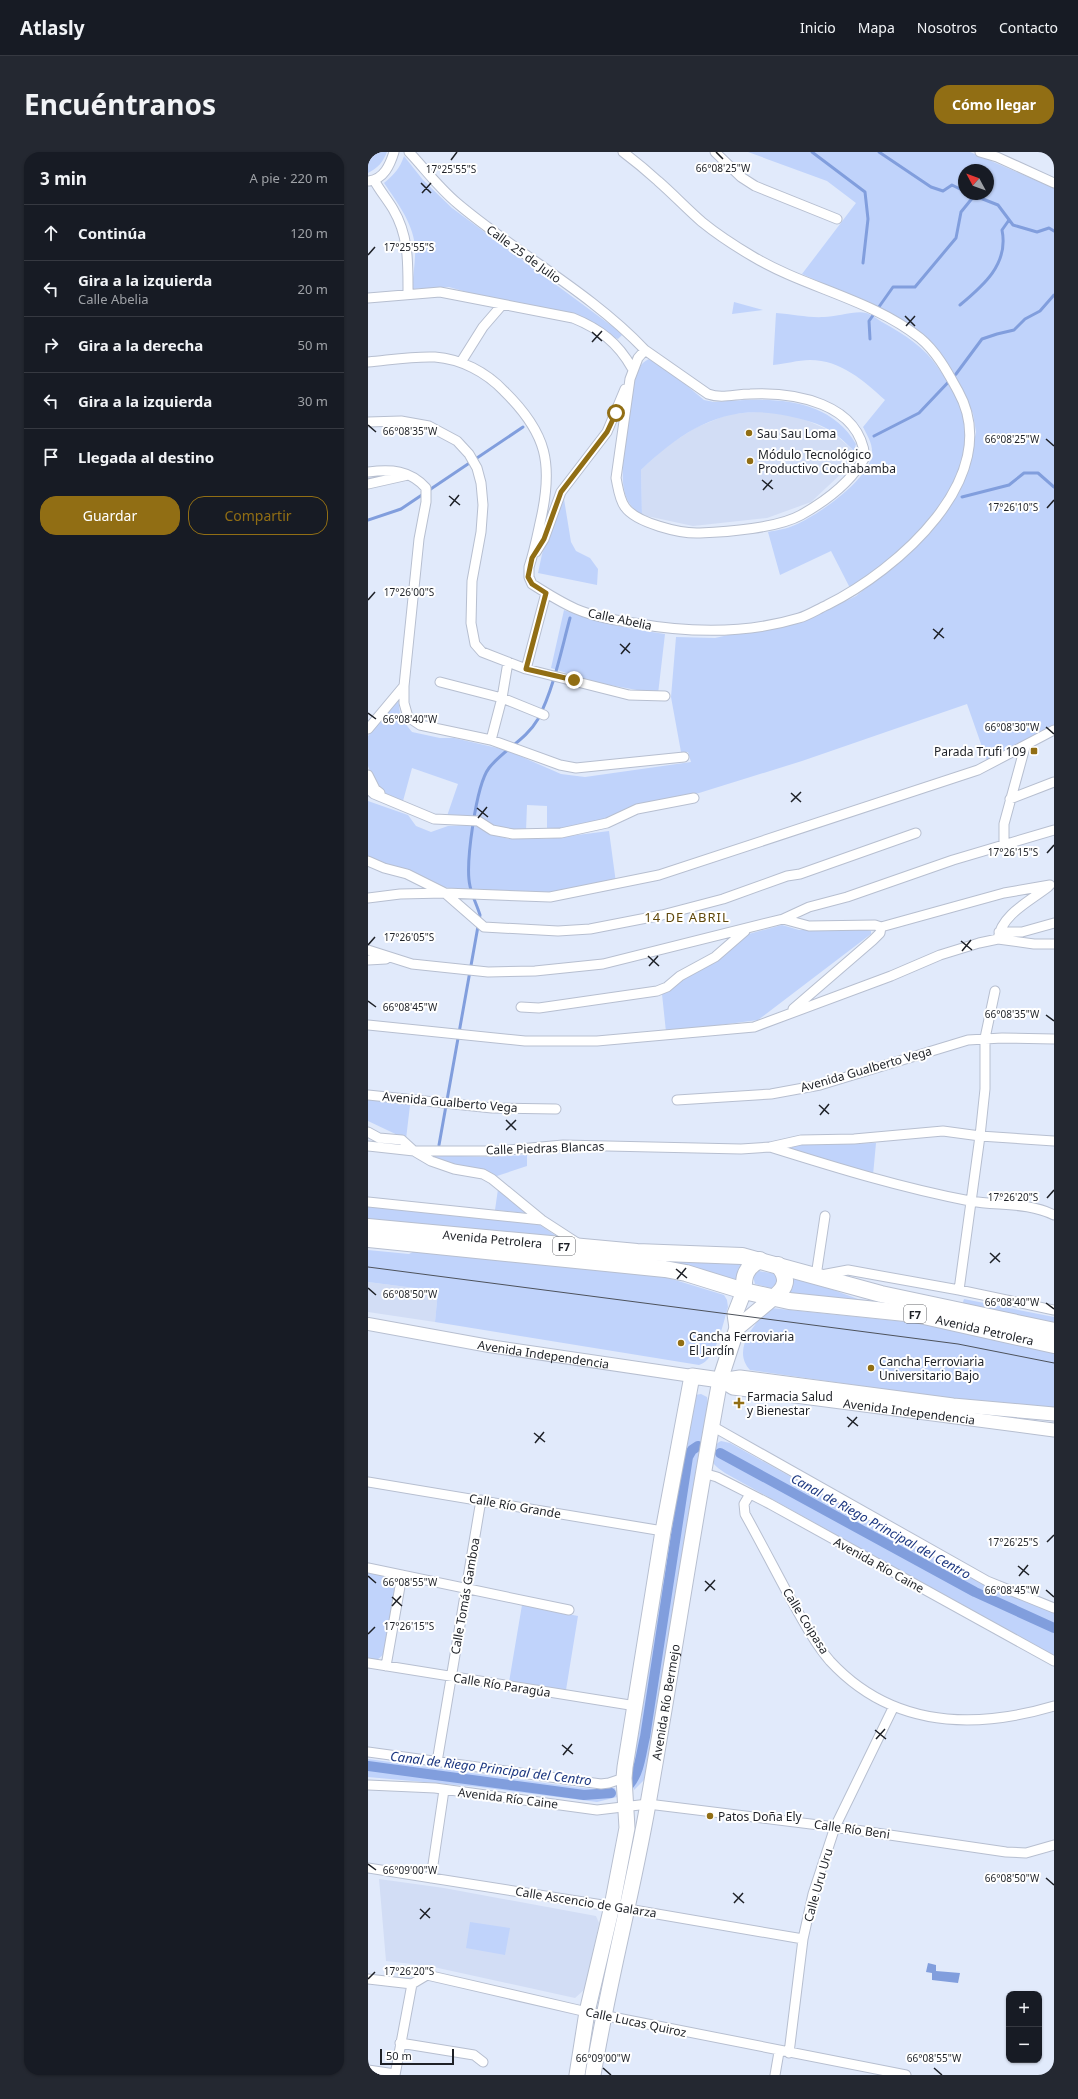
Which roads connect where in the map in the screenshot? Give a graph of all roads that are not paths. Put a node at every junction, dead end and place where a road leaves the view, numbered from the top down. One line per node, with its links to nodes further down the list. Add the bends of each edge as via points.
1 (394, 152): 6 (street, via 384,174)
2 (409, 152): 12 (street, Calle 25 de Julio, via 431,179 456,202 537,264 603,310 627,330)
3 (623, 152): 22 (street, Calle Abelia, via 656,178 702,222 743,250 775,269 887,317 920,339 938,357 969,415 967,452 961,477 950,499 939,515 909,547 848,594 801,617 705,631 665,629 600,617 575,609)
4 (715, 152): 8 (street, via 741,177 755,186)
5 (980, 152): 7 (street)
6 (371, 181): 9 (street, via 393,210 405,238 408,253)
7 (1054, 182)
8 (836, 219)
9 (408, 293): 10 (street); 11 (street, via 440,292)
10 (368, 298)
11 (505, 306): 14 (street, via 488,320); 15 (street, via 573,318 589,325 615,343)
12 (645, 350): 15 (street, Calle 25 de Julio); 16 (street, Calle 25 de Julio, via 716,397 750,394 793,396 833,408 859,435 864,445 865,457 846,482 826,500 800,516 744,529 699,534 676,531 634,516 625,507 619,492 616,473)
13 (368, 362): 14 (street, Calle Abelia, via 434,357)
14 (461, 362): 21 (street, Calle Abelia, via 497,383 533,425 540,439 546,456 547,474 545,502)
15 (632, 368): 16 (street, Calle 25 de Julio)
16 (630, 379): 21 (street, via 607,432 561,492 544,539)
17 (368, 422): 23 (street, via 401,421 429,426 457,441 469,454 477,468 483,506 472,581 472,635 482,652)
18 (368, 472): 19 (street, via 395,470)
19 (410, 475): 20 (street); 26 (street, via 426,488 426,502 419,539)
20 (368, 484)
21 (532, 558): 22 (street, Calle Abelia, via 528,577 532,584)
22 (546, 593): 24 (street)
23 (508, 662): 24 (street); 28 (street)
24 (526, 669): 27 (street, via 629,694)
25 (440, 682): 28 (street)
26 (404, 686): 30 (street); 32 (street, via 404,704 408,717 420,725)
27 (666, 696)
28 (502, 698): 29 (street); 32 (street)
29 (544, 715)
30 (368, 730)
31 (1054, 730): 33 (street)
32 (491, 740): 34 (street, via 560,765 576,768)
33 (1025, 747): 39 (street); 46 (street, via 978,770 659,875 550,897)
34 (684, 757)
35 (368, 775): 40 (street, via 375,789)
36 (1054, 782): 39 (street)
37 (368, 789): 40 (street)
38 (694, 798): 40 (street, via 637,809 607,823 561,833 513,834 492,830 478,821 434,819)
39 (1010, 799): 43 (street, via 1004,824)
40 (388, 800)
41 (1054, 830): 43 (street)
42 (916, 833): 46 (street, via 723,899 662,915 590,929 558,931 484,927)
43 (1004, 844): 48 (street, via 847,897 809,907)
44 (368, 861): 46 (street, via 407,874)
45 (1052, 883): 51 (street, via 1004,892); 52 (street, via 1008,918)
46 (445, 893): 47 (street)
47 (368, 898)
48 (783, 919): 50 (street); 51 (street, via 809,926 874,925)
49 (1054, 923): 52 (street)
50 (748, 928): 56 (street, via 603,964 488,972); 58 (street, via 715,957 657,991 539,1008)
51 (881, 928): 59 (street, via 873,940)
52 (999, 935): 53 (street, via 1034,944); 59 (street)
53 (1054, 944)
54 (368, 950): 56 (street)
55 (368, 960): 56 (street, via 379,958)
56 (400, 961)
57 (996, 991): 61 (street)
58 (521, 1007)
59 (788, 1013): 60 (street, via 754,1027 597,1041 501,1039)
60 (368, 1025)
61 (984, 1038): 62 (street, Avenida Gualberto Vega); 64 (street, Avenida Gualberto Vega, via 939,1048 820,1085 771,1094); 67 (street, via 985,1089)
62 (1054, 1039)
63 (368, 1095): 65 (street, Avenida Gualberto Vega, via 482,1108)
64 (678, 1100)
65 (556, 1109)
66 (368, 1132): 71 (street, via 379,1138 402,1140)
67 (980, 1136): 68 (street); 70 (street, via 943,1131 854,1139 800,1140); 72 (street)
68 (1054, 1141)
69 (368, 1146): 71 (street, Calle Piedras Blancas)
70 (770, 1147): 71 (street, Calle Piedras Blancas, via 741,1149 563,1145 496,1151); 72 (street, via 877,1180)
71 (414, 1151): 76 (street, via 431,1161 483,1174)
72 (972, 1201): 74 (street, via 1030,1207); 83 (street)
73 (368, 1202): 76 (street)
74 (1054, 1215)
75 (825, 1216): 82 (street)
76 (542, 1220): 79 (street)
77 (368, 1227): 79 (highway, Avenida Petrolera / F7)
78 (368, 1239): 84 (highway, Avenida Petrolera / F7, via 665,1269)
79 (585, 1248): 80 (highway, Avenida Petrolera / F7, via 742,1256)
80 (760, 1260): 81 (highway, F7); 84 (highway, via 748,1269 744,1276)
81 (778, 1265): 82 (highway, Avenida Petrolera / F7); 85 (highway, via 783,1271 786,1284)
82 (816, 1276): 83 (street, via 848,1270); 89 (highway, Avenida Petrolera / F7, via 881,1294)
83 (959, 1290): 86 (street)
84 (744, 1291): 85 (highway, F7); 88 (main road, Avenida Río Bermejo, via 735,1314)
85 (773, 1298): 88 (main road); 90 (highway, Avenida Petrolera / F7, via 915,1314)
86 (1054, 1310)
87 (368, 1324): 91 (street, Avenida Independencia, via 489,1346)
88 (737, 1328): 92 (main road, Avenida Río Bermejo)
89 (1054, 1331)
90 (1054, 1345)
91 (692, 1376): 92 (main road, Avenida Independencia); 100 (main road)
92 (720, 1380): 93 (main road, Avenida Independencia, via 740,1377); 94 (main road, Avenida Río Bermejo); 95 (main road, Avenida Independencia, via 733,1388)
93 (1054, 1414)
94 (712, 1426): 96 (main road, Avenida Río Bermejo); 104 (street, via 987,1581)
95 (1054, 1430)
96 (703, 1473): 98 (street, Avenida Río Caine, via 717,1477); 118 (main road, Avenida Río Bermejo)
97 (368, 1482): 99 (street, Calle Río Grande)
98 (750, 1494): 106 (street, Avenida Río Caine); 111 (street, Calle Coipasa, via 744,1504 746,1514 813,1638 830,1660 852,1680 874,1696)
99 (481, 1500): 100 (street, Calle Río Grande); 103 (street, Calle Tomás Gamboa)
100 (663, 1531): 110 (main road)
101 (368, 1568): 102 (street)
102 (402, 1575): 103 (street); 108 (street)
103 (466, 1588): 105 (street); 109 (street, Calle Tomás Gamboa)
104 (1054, 1608)
105 (569, 1610)
106 (1054, 1661)
107 (368, 1663): 108 (street, Calle Río Paragúa)
108 (386, 1666): 109 (street, Calle Río Paragúa)
109 (452, 1677): 110 (street, Calle Río Paragúa); 114 (street, Calle Tomás Gamboa)
110 (636, 1706): 115 (main road)
111 (894, 1706): 112 (street, Calle Coipasa, via 937,1718 976,1721 1032,1713); 120 (street, Calle Uru Uru)
112 (1054, 1706)
113 (368, 1752): 114 (street)
114 (437, 1762): 115 (street, via 601,1784)
115 (624, 1778): 119 (main road)
116 (368, 1785): 117 (street, Avenida Río Caine)
117 (444, 1790): 119 (street, Avenida Río Caine, via 597,1810); 123 (street)
118 (648, 1804): 119 (street, Avenida Río Caine); 120 (street, Calle Río Beni); 125 (main road, Avenida Río Bermejo)
119 (625, 1806): 124 (main road, via 627,1828)
120 (835, 1826): 121 (street, Calle Río Beni, via 1006,1852 1026,1853); 126 (street, Calle Uru Uru, via 813,1894)
121 (1054, 1845)
122 (368, 1868): 123 (street, Calle Ascencio de Galarza)
123 (431, 1878): 124 (street, Calle Ascencio de Galarza)
124 (612, 1906): 125 (street, Calle Ascencio de Galarza); 129 (main road)
125 (628, 1909): 126 (street, Calle Ascencio de Galarza); 130 (main road, Avenida Río Bermejo)
126 (804, 1938): 133 (street, Calle Uru Uru)
127 (368, 1979): 128 (street)
128 (412, 1984): 129 (street, Calle Lucas Quiroz, via 427,1975); 131 (street)
129 (587, 2012): 130 (street, Calle Lucas Quiroz); 137 (main road)
130 (603, 2015): 132 (street, Calle Lucas Quiroz); 138 (main road, Avenida Río Bermejo)
131 (400, 2043): 134 (street, via 474,2055); 136 (street)
132 (779, 2052): 133 (street, Calle Lucas Quiroz); 139 (street)
133 (789, 2053): 140 (street, Calle Lucas Quiroz)
134 (483, 2062)
135 (368, 2070): 136 (street)
136 (395, 2074)
137 (577, 2075)
138 (593, 2075)
139 (776, 2075)
140 (906, 2075)

